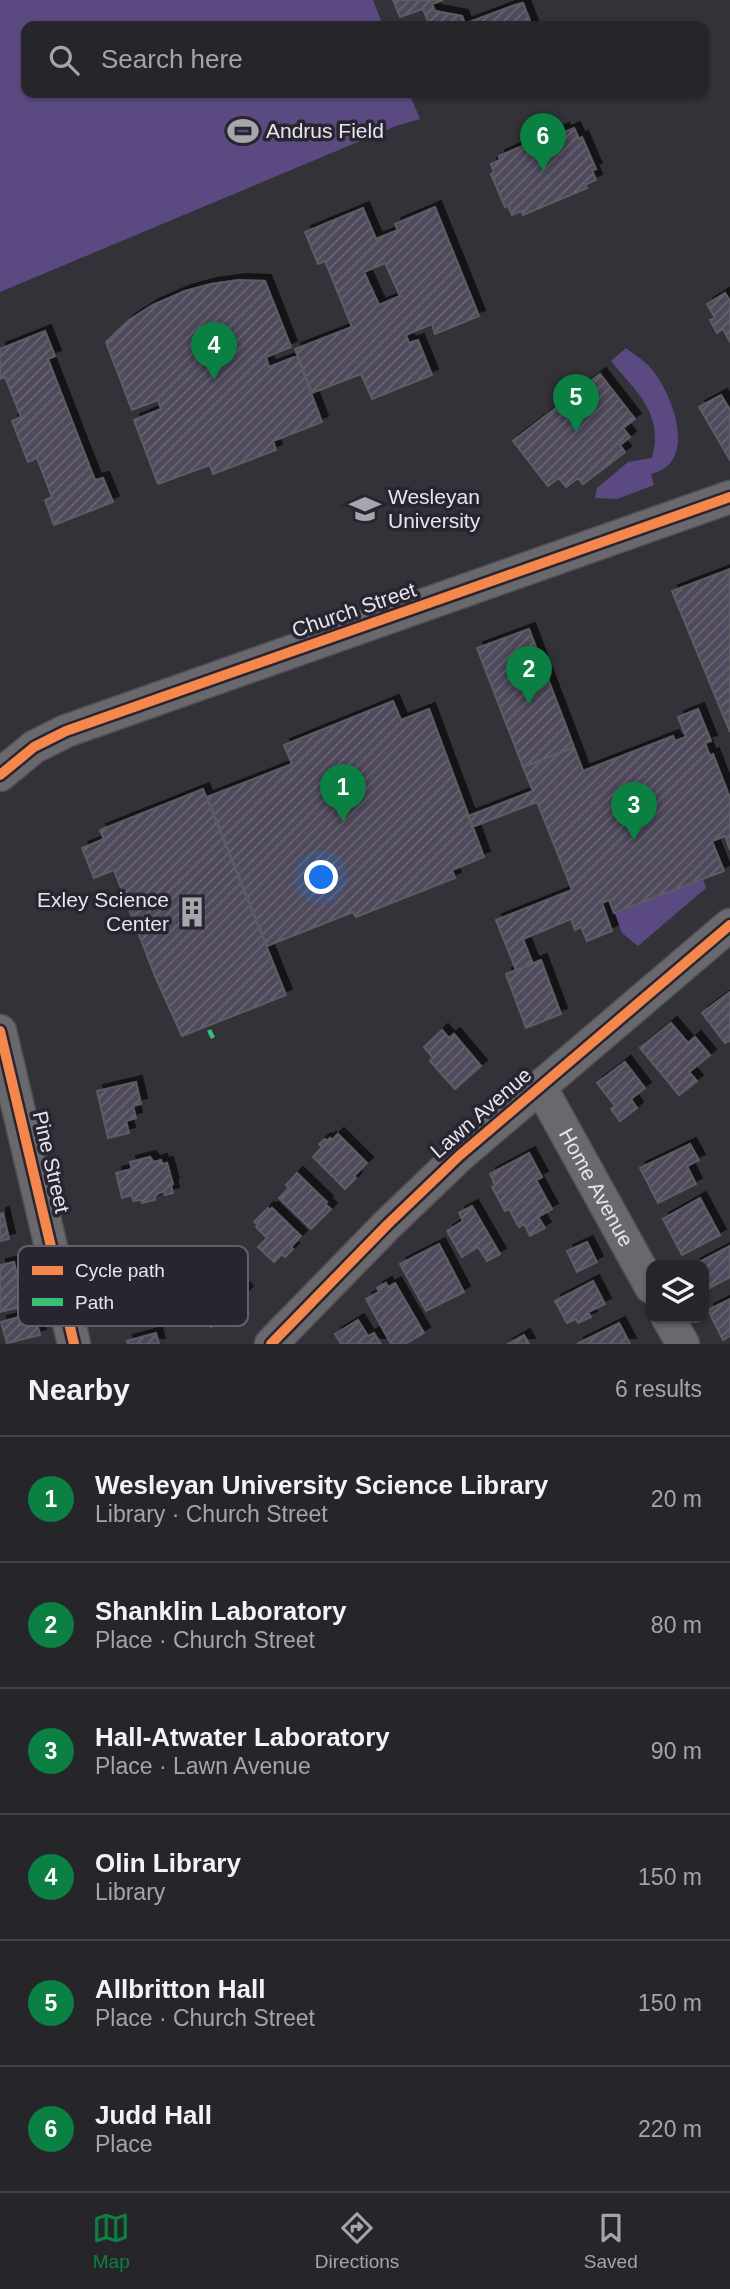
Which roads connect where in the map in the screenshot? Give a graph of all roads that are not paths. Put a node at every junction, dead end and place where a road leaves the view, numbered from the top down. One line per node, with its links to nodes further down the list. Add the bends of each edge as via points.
1 (730, 497): 2 (street, Church Street, via 66,731 34,747)
2 (0, 775)
3 (730, 925): 5 (street, Lawn Avenue)
4 (0, 1031): 6 (street, Pine Street)
5 (540, 1086): 7 (street, Home Avenue); 10 (street, Lawn Avenue, via 387,1225)
6 (51, 1246)
7 (646, 1278)
8 (671, 1323): 12 (street)
9 (70, 1326): 11 (street, Pine Street)
10 (285, 1338)
11 (74, 1344)
12 (683, 1344)

